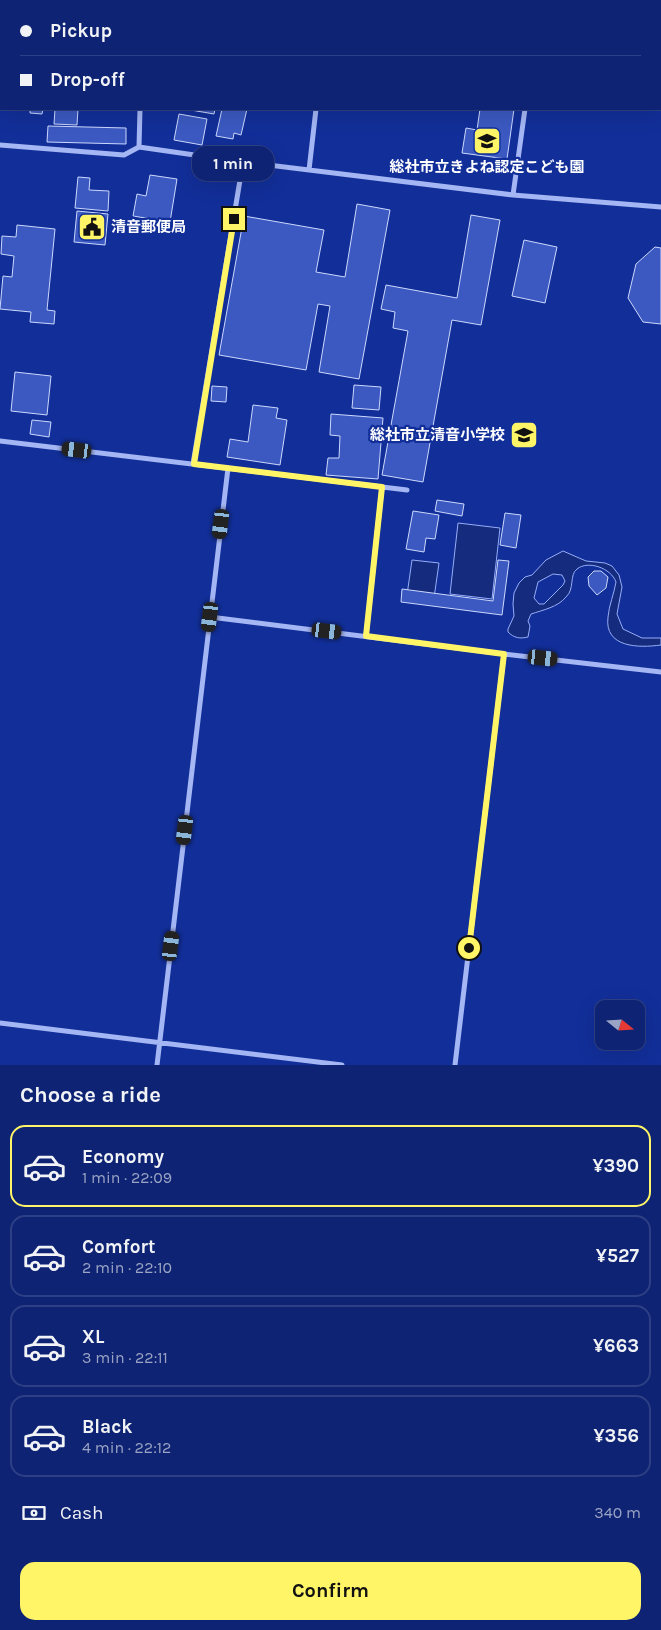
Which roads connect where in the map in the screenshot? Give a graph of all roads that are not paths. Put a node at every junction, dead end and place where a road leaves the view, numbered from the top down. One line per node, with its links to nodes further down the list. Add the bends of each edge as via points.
1 (140, 110): 5 (street)
2 (316, 110): 7 (street)
3 (525, 110): 8 (street)
4 (0, 145): 5 (street, via 124,155)
5 (138, 147): 6 (street)
6 (243, 162): 7 (street); 11 (street)
7 (308, 170): 8 (street)
8 (513, 195): 9 (street)
9 (661, 207)
10 (0, 441): 11 (street)
11 (194, 464): 12 (street)
12 (228, 468): 13 (street); 15 (street)
13 (382, 487): 14 (street); 16 (street)
14 (407, 490)
15 (210, 617): 16 (street); 20 (street)
16 (366, 636): 17 (street)
17 (504, 654): 18 (street); 23 (street)
18 (661, 672)
19 (0, 1023): 20 (street)
20 (160, 1043): 21 (street); 22 (street)
21 (157, 1065)
22 (342, 1065)
23 (455, 1065)

